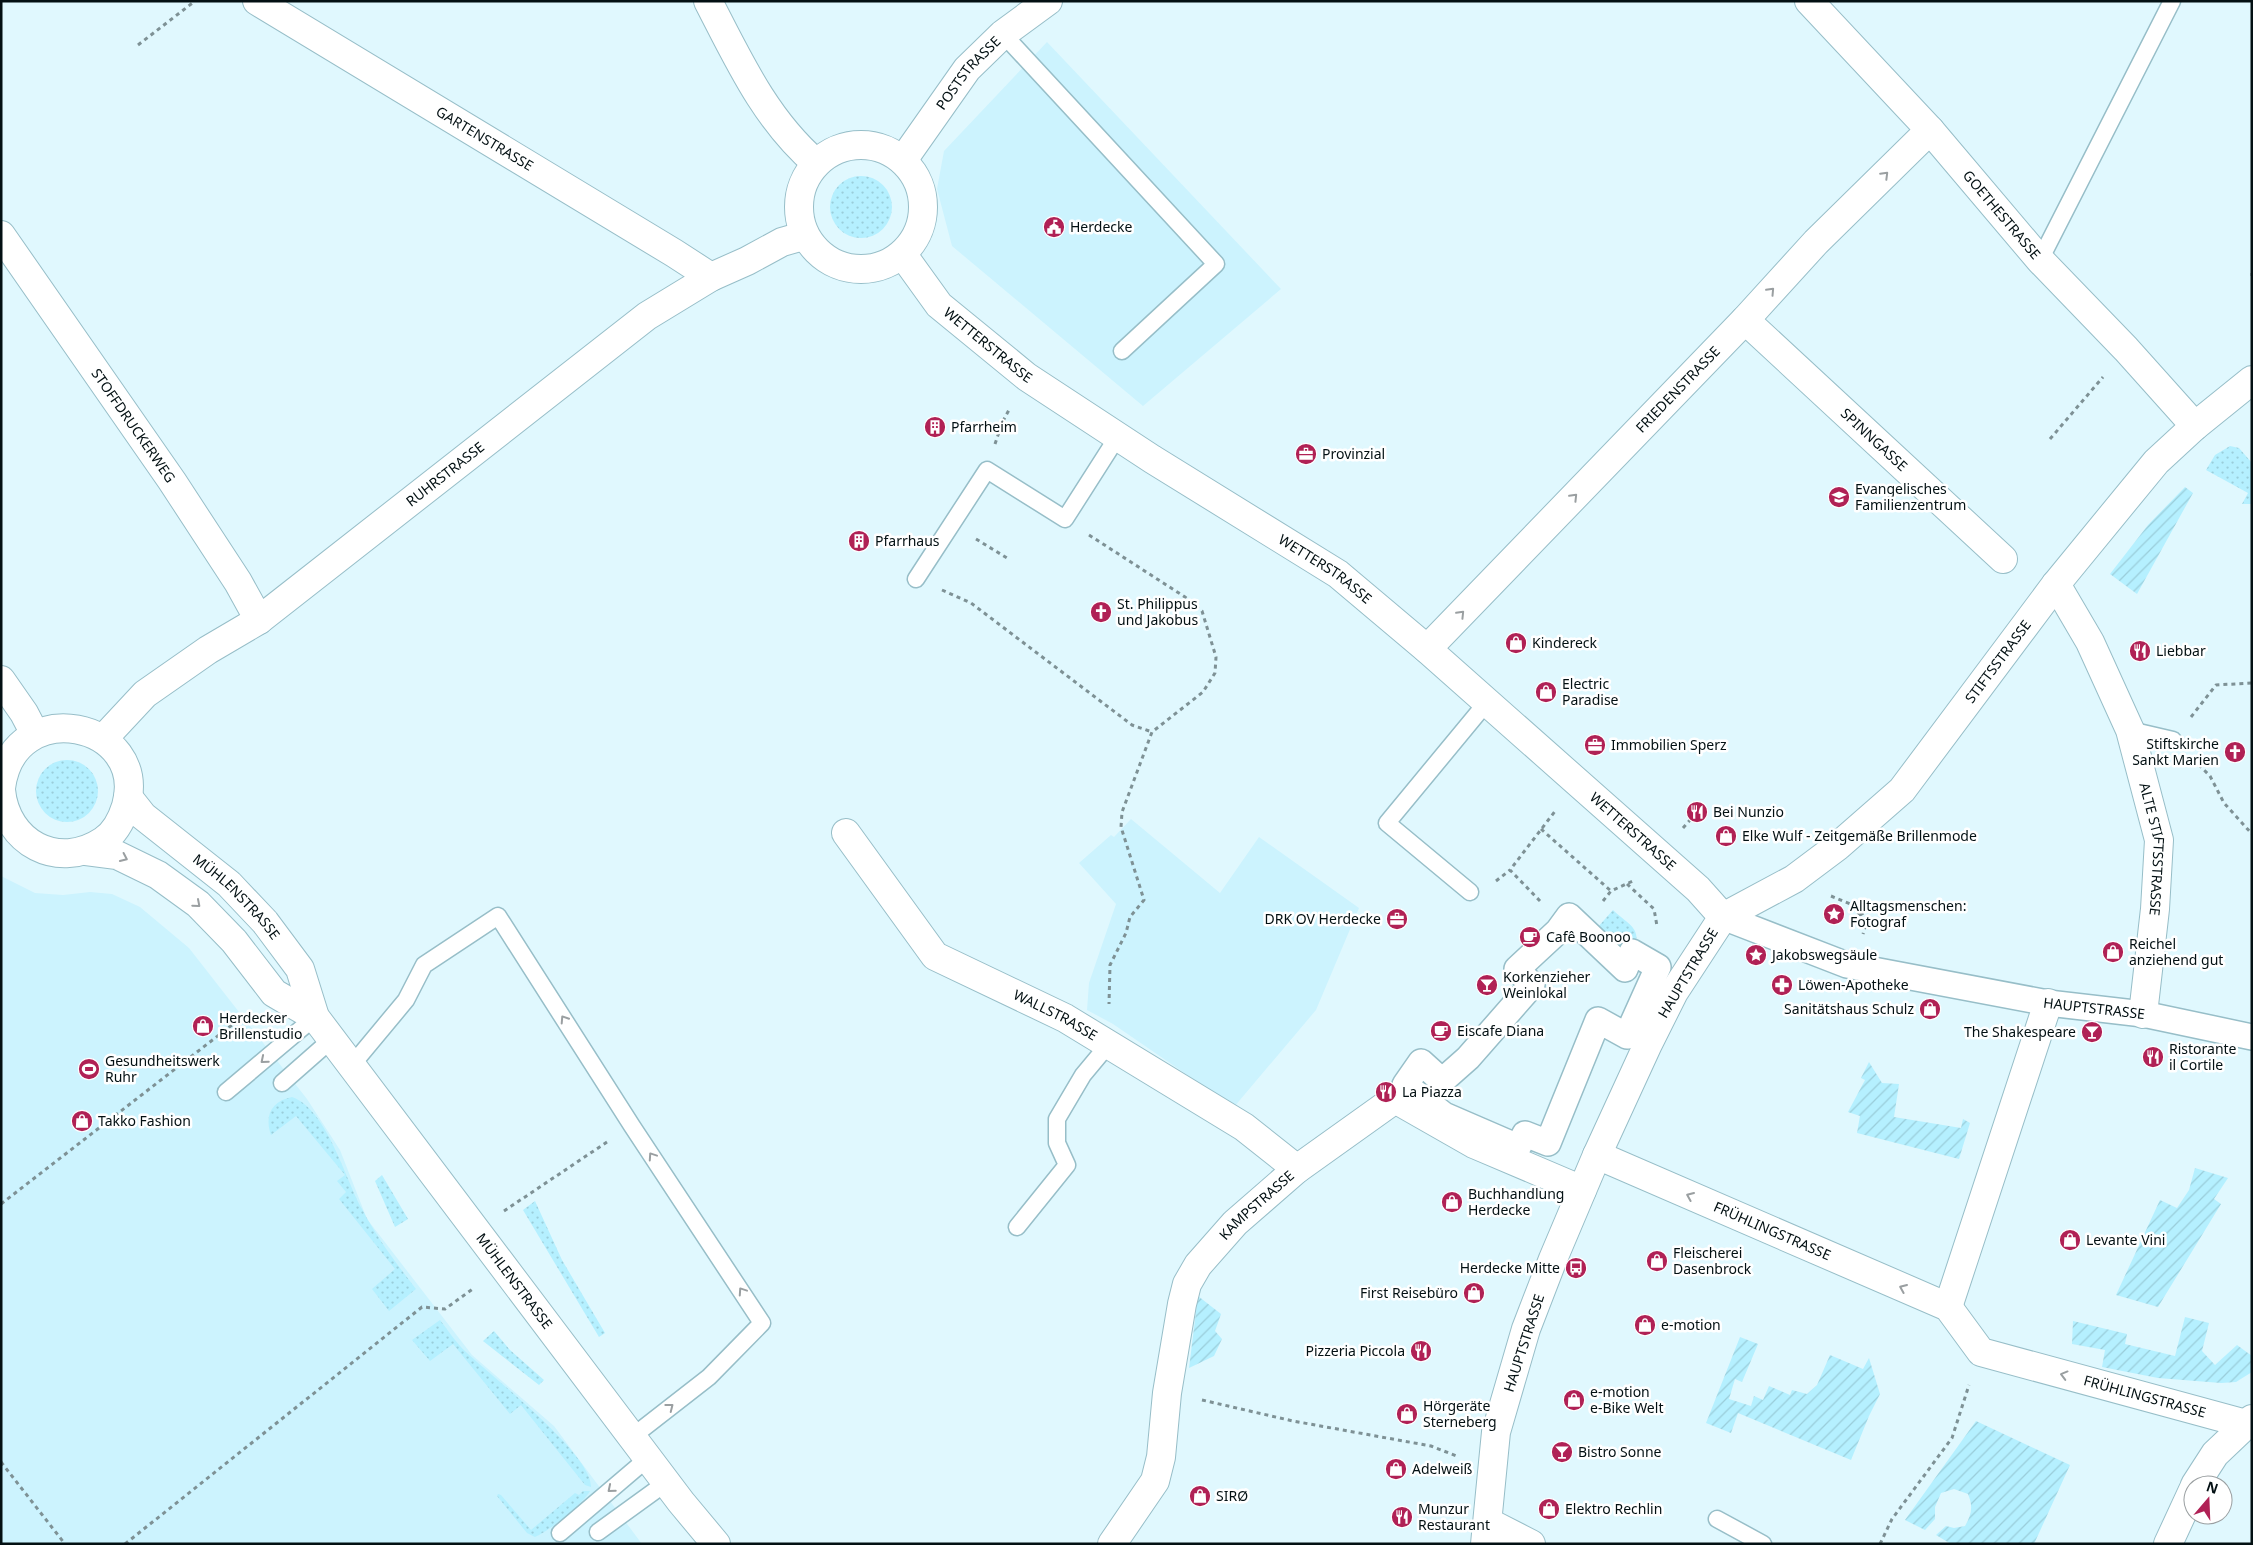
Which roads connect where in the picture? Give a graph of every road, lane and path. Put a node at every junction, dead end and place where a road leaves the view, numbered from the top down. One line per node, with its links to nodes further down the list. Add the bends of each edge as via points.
1 (195, 1): 8 (path)
2 (257, 1): 16 (street, GARTENSTRASSE)
3 (708, 1): 11 (street, via 773,118)
4 (1048, 1): 7 (street, POSTSTRASSE)
5 (1809, 1): 9 (street, GOETHESTRASSE)
6 (2172, 1): 15 (lane)
7 (1004, 34): 10 (street, POSTSTRASSE, via 967,69); 19 (lane, via 1216,264)
8 (138, 45)
9 (1930, 130): 15 (street, GOETHESTRASSE); 17 (street, FRIEDENSTRASSE, one-way to 9, via 1816,242)
10 (903, 160): 11 (street, via 878,147 853,145 830,153); 14 (street, via 917,179 924,201 917,236)
11 (816, 164): 13 (street, via 800,191 798,214)
12 (1, 235): 32 (street, STOFFDRUCKERWEG, via 172,481)
13 (803, 236): 14 (street, via 822,257 841,267 862,270 890,263); 16 (street, RUHRSTRASSE, via 782,242)
14 (903, 255): 20 (street, WETTERSTRASSE, via 939,305)
15 (2040, 260): 18 (street, GOETHESTRASSE)
16 (711, 277): 32 (street, RUHRSTRASSE, via 647,316)
17 (1745, 320): 29 (street, SPINNGASSE); 33 (street, FRIEDENSTRASSE, one-way to 17)
18 (2126, 349): 22 (street, GOETHESTRASSE); 24 (path)
19 (1122, 351)
20 (1027, 377): 23 (street, WETTERSTRASSE); 25 (path, via 1002,423)
21 (2252, 380): 22 (street, STIFTSSTRASSE)
22 (2195, 426): 31 (street, STIFTSSTRASSE, via 2156,462)
23 (1118, 436): 26 (lane); 33 (street, WETTERSTRASSE, via 1338,574)
24 (2050, 439)
25 (987, 470): 26 (lane); 27 (lane)
26 (1065, 519): 38 (path, via 1185,596 1202,611 1216,657 1215,673 1203,692)
27 (952, 524): 28 (path); 30 (lane)
28 (1007, 558)
29 (2003, 559)
30 (916, 579): 38 (path, via 971,603 1132,725)
31 (2056, 584): 37 (street, ALTE STIFTSSTRASSE, via 2090,642); 50 (street, STIFTSSTRASSE, via 1902,790 1838,846)
32 (259, 620): 40 (street, RUHRSTRASSE, via 208,650 145,694)
33 (1427, 649): 36 (street, WETTERSTRASSE)
34 (1, 680): 39 (street)
35 (2252, 683): 41 (path, via 2216,685)
36 (1486, 702): 42 (street, WETTERSTRASSE); 53 (lane, via 1387,823)
37 (2130, 730): 41 (lane); 63 (street, ALTE STIFTSSTRASSE, via 2159,840 2155,909)
38 (1152, 732): 67 (path, via 1122,812 1120,828 1144,900 1130,917 1110,965)
39 (35, 734): 40 (street, MÜHLENSTRASSE, via 57,727 80,729); 43 (street, MÜHLENSTRASSE, via 19,746 9,760)
40 (103, 739): 44 (street, MÜHLENSTRASSE, via 118,755 124,768)
41 (2173, 740): 47 (path, via 2210,776 2224,803)
42 (1577, 781): 45 (path); 49 (street, WETTERSTRASSE)
43 (1, 789): 48 (street, MÜHLENSTRASSE, via 2,804 9,822 21,837 41,849 62,854)
44 (128, 798): 48 (street, MÜHLENSTRASSE, via 117,826 105,840); 64 (street, MÜHLENSTRASSE, via 143,816 229,884 265,922 300,969)
45 (1541, 829): 52 (path); 54 (path, via 1510,870)
46 (846, 833): 67 (street, WALLSTRASSE, via 934,956 1065,1018)
47 (2252, 834)
48 (86, 851): 61 (street, MÜHLENSTRASSE, one-way to 61, via 117,854 158,875 198,904 234,941)
49 (1659, 855): 51 (path, via 1642,877); 58 (street, WETTERSTRASSE, via 1698,888)
50 (1794, 879): 57 (path, via 1853,905); 58 (street, STIFTSSTRASSE)
51 (1627, 884): 52 (path); 59 (path, via 1654,909 1658,928)
52 (1611, 891): 55 (path)
53 (1470, 892)
54 (1544, 905)
55 (1596, 907)
56 (1867, 911): 57 (path)
57 (1860, 915): 60 (path, via 1866,924)
58 (1723, 917): 60 (street, HAUPTSTRASSE); 72 (street, HAUPTSTRASSE, via 1674,992)
59 (1644, 960): 59 (street, via 1658,967 1627,1036 1598,1020 1548,1143 1525,1134 1518,1147 1444,1115 1404,1085 1421,1062 1442,1082 1468,1058 1532,986 1517,969 1558,931 1569,916 1625,969 1632,952)
60 (1856, 967): 62 (street, HAUPTSTRASSE)
61 (274, 993): 64 (street, MÜHLENSTRASSE); 75 (path)
62 (2048, 1003): 63 (street, HAUPTSTRASSE); 79 (street)
63 (2142, 1014): 65 (street, HAUPTSTRASSE)
64 (315, 1017): 66 (street, MÜHLENSTRASSE); 70 (lane, one-way to 70)
65 (2252, 1037)
66 (332, 1039): 68 (street, MÜHLENSTRASSE); 69 (lane)
67 (1108, 1045): 73 (street, WALLSTRASSE, via 1244,1127); 76 (lane, via 1083,1075 1057,1120 1057,1143 1067,1165)
68 (352, 1065): 71 (lane, one-way to 68, via 498,916 424,965 406,1000); 77 (street, MÜHLENSTRASSE)
69 (282, 1083)
70 (226, 1092)
71 (632, 1126): 77 (path); 83 (lane, one-way to 71, via 762,1323)
72 (1597, 1156): 74 (street, HAUPTSTRASSE); 79 (street, FRÜHLINGSTRASSE, one-way to 72)
73 (1297, 1169): 74 (street, KAMPSTRASSE, via 1395,1100 1474,1144); 81 (street, KAMPSTRASSE, via 1235,1223 1198,1265 1187,1284 1182,1304)
74 (1582, 1190): 85 (street, HAUPTSTRASSE, via 1526,1329 1496,1432)
75 (2, 1202)
76 (1017, 1227)
77 (476, 1229): 78 (street, MÜHLENSTRASSE)
78 (503, 1265): 83 (street, MÜHLENSTRASSE); 94 (path, via 444,1309 422,1307)
79 (1948, 1307): 80 (street)
80 (1981, 1352): 82 (street, FRÜHLINGSTRASSE, one-way to 80); 99 (path, via 1952,1438 1892,1518)
81 (1167, 1393): 85 (path, via 1293,1421 1431,1446 1450,1455); 96 (street, KAMPSTRASSE, via 1161,1457 1155,1481)
82 (2249, 1421): 86 (street, via 2215,1454)
83 (640, 1447): 87 (street, MÜHLENSTRASSE); 91 (lane, one-way to 91)
84 (1, 1462): 93 (path)
85 (1492, 1464): 92 (street, HAUPTSTRASSE)
86 (2201, 1475)
87 (667, 1482): 90 (lane); 95 (street, MÜHLENSTRASSE)
88 (2183, 1512): 100 (street)
89 (1717, 1519): 98 (lane)
90 (598, 1532)
91 (560, 1533)
92 (1487, 1533): 97 (street)
93 (65, 1544)
94 (125, 1544)
95 (716, 1544)
96 (1112, 1544)
97 (1531, 1544)
98 (1763, 1544)
99 (1880, 1544)
100 (2168, 1544)

